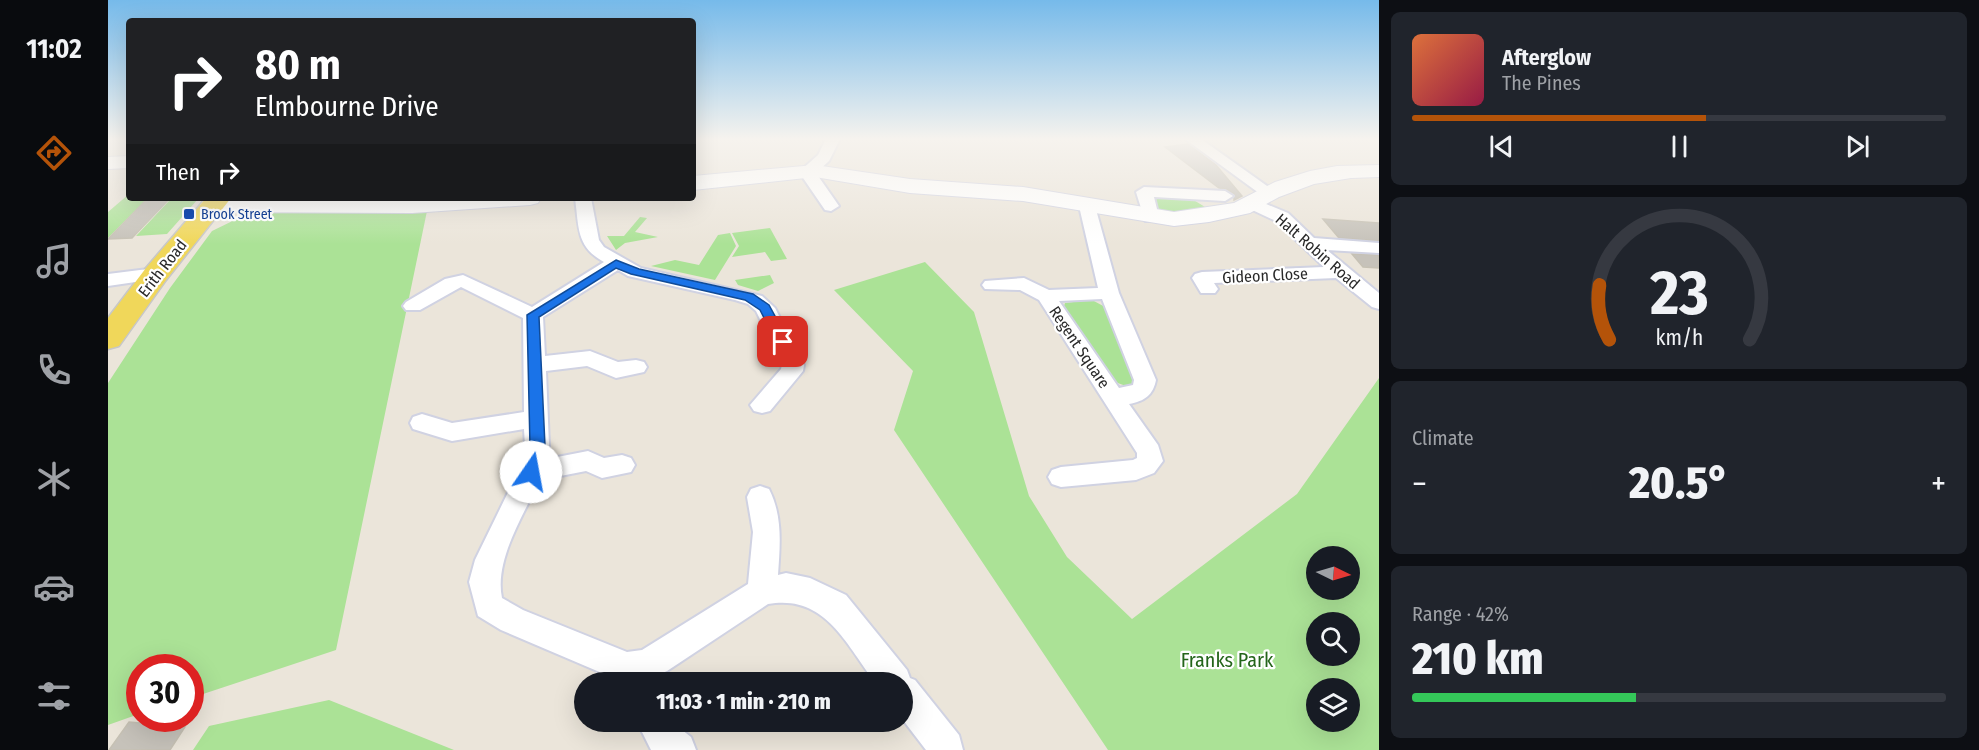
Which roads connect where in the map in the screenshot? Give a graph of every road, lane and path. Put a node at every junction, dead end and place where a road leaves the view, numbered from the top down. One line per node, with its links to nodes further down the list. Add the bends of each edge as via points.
1 (786, 174): 7 (street)
2 (808, 174): 13 (street)
3 (831, 174): 6 (street)
4 (1233, 174): 9 (street, Halt Robin Road)
5 (1341, 174): 9 (street, via 1315,176)
6 (843, 175): 14 (street, via 910,186 1023,194)
7 (696, 183)
8 (1225, 196): 15 (street, via 1143,192)
9 (1261, 198): 15 (street, via 1191,218); 16 (street, Halt Robin Road)
10 (486, 201): 12 (street, via 412,206)
11 (584, 201): 18 (street, via 590,240 597,251)
12 (216, 202): 20 (main road, Erith Road)
13 (831, 206)
14 (1087, 206): 15 (street); 24 (street, Regent Square)
15 (1151, 217)
16 (1311, 243): 17 (street); 19 (street, Halt Robin Road)
17 (1379, 248)
18 (616, 263): 28 (street); 33 (street, via 635,272 741,294 765,308 793,365)
19 (1340, 272): 23 (street, Gideon Close, via 1202,278); 26 (street, Halt Robin Road)
20 (156, 274): 21 (street); 29 (main road, Erith Road)
21 (108, 280)
22 (992, 285): 25 (street, Regent Square, via 1024,284)
23 (1208, 289)
24 (1109, 293): 25 (street, Regent Square); 32 (street, Regent Square, via 1145,380 1143,389)
25 (1046, 296): 32 (street, Regent Square)
26 (1379, 303)
27 (413, 306): 28 (street, via 452,283 463,281)
28 (533, 315): 30 (street)
29 (108, 339)
30 (534, 365): 31 (street, via 590,358 616,370); 34 (street)
31 (636, 367)
32 (1114, 397): 38 (street, Regent Square, via 1149,452 1150,461 1136,471)
33 (762, 405)
34 (535, 419): 35 (street, via 452,432); 37 (street, via 537,446)
35 (422, 423)
36 (622, 465): 37 (street, via 602,468 588,461)
37 (531, 472): 41 (street, via 489,560 484,582 489,606)
38 (1061, 477)
39 (760, 497): 40 (street, via 767,532)
40 (762, 591): 42 (street); 43 (street, via 786,587 810,592 835,605)
41 (625, 672)
42 (635, 672)
43 (887, 672)
44 (913, 705): 46 (street)
45 (659, 732): 47 (street)
46 (946, 748)
47 (678, 750)

